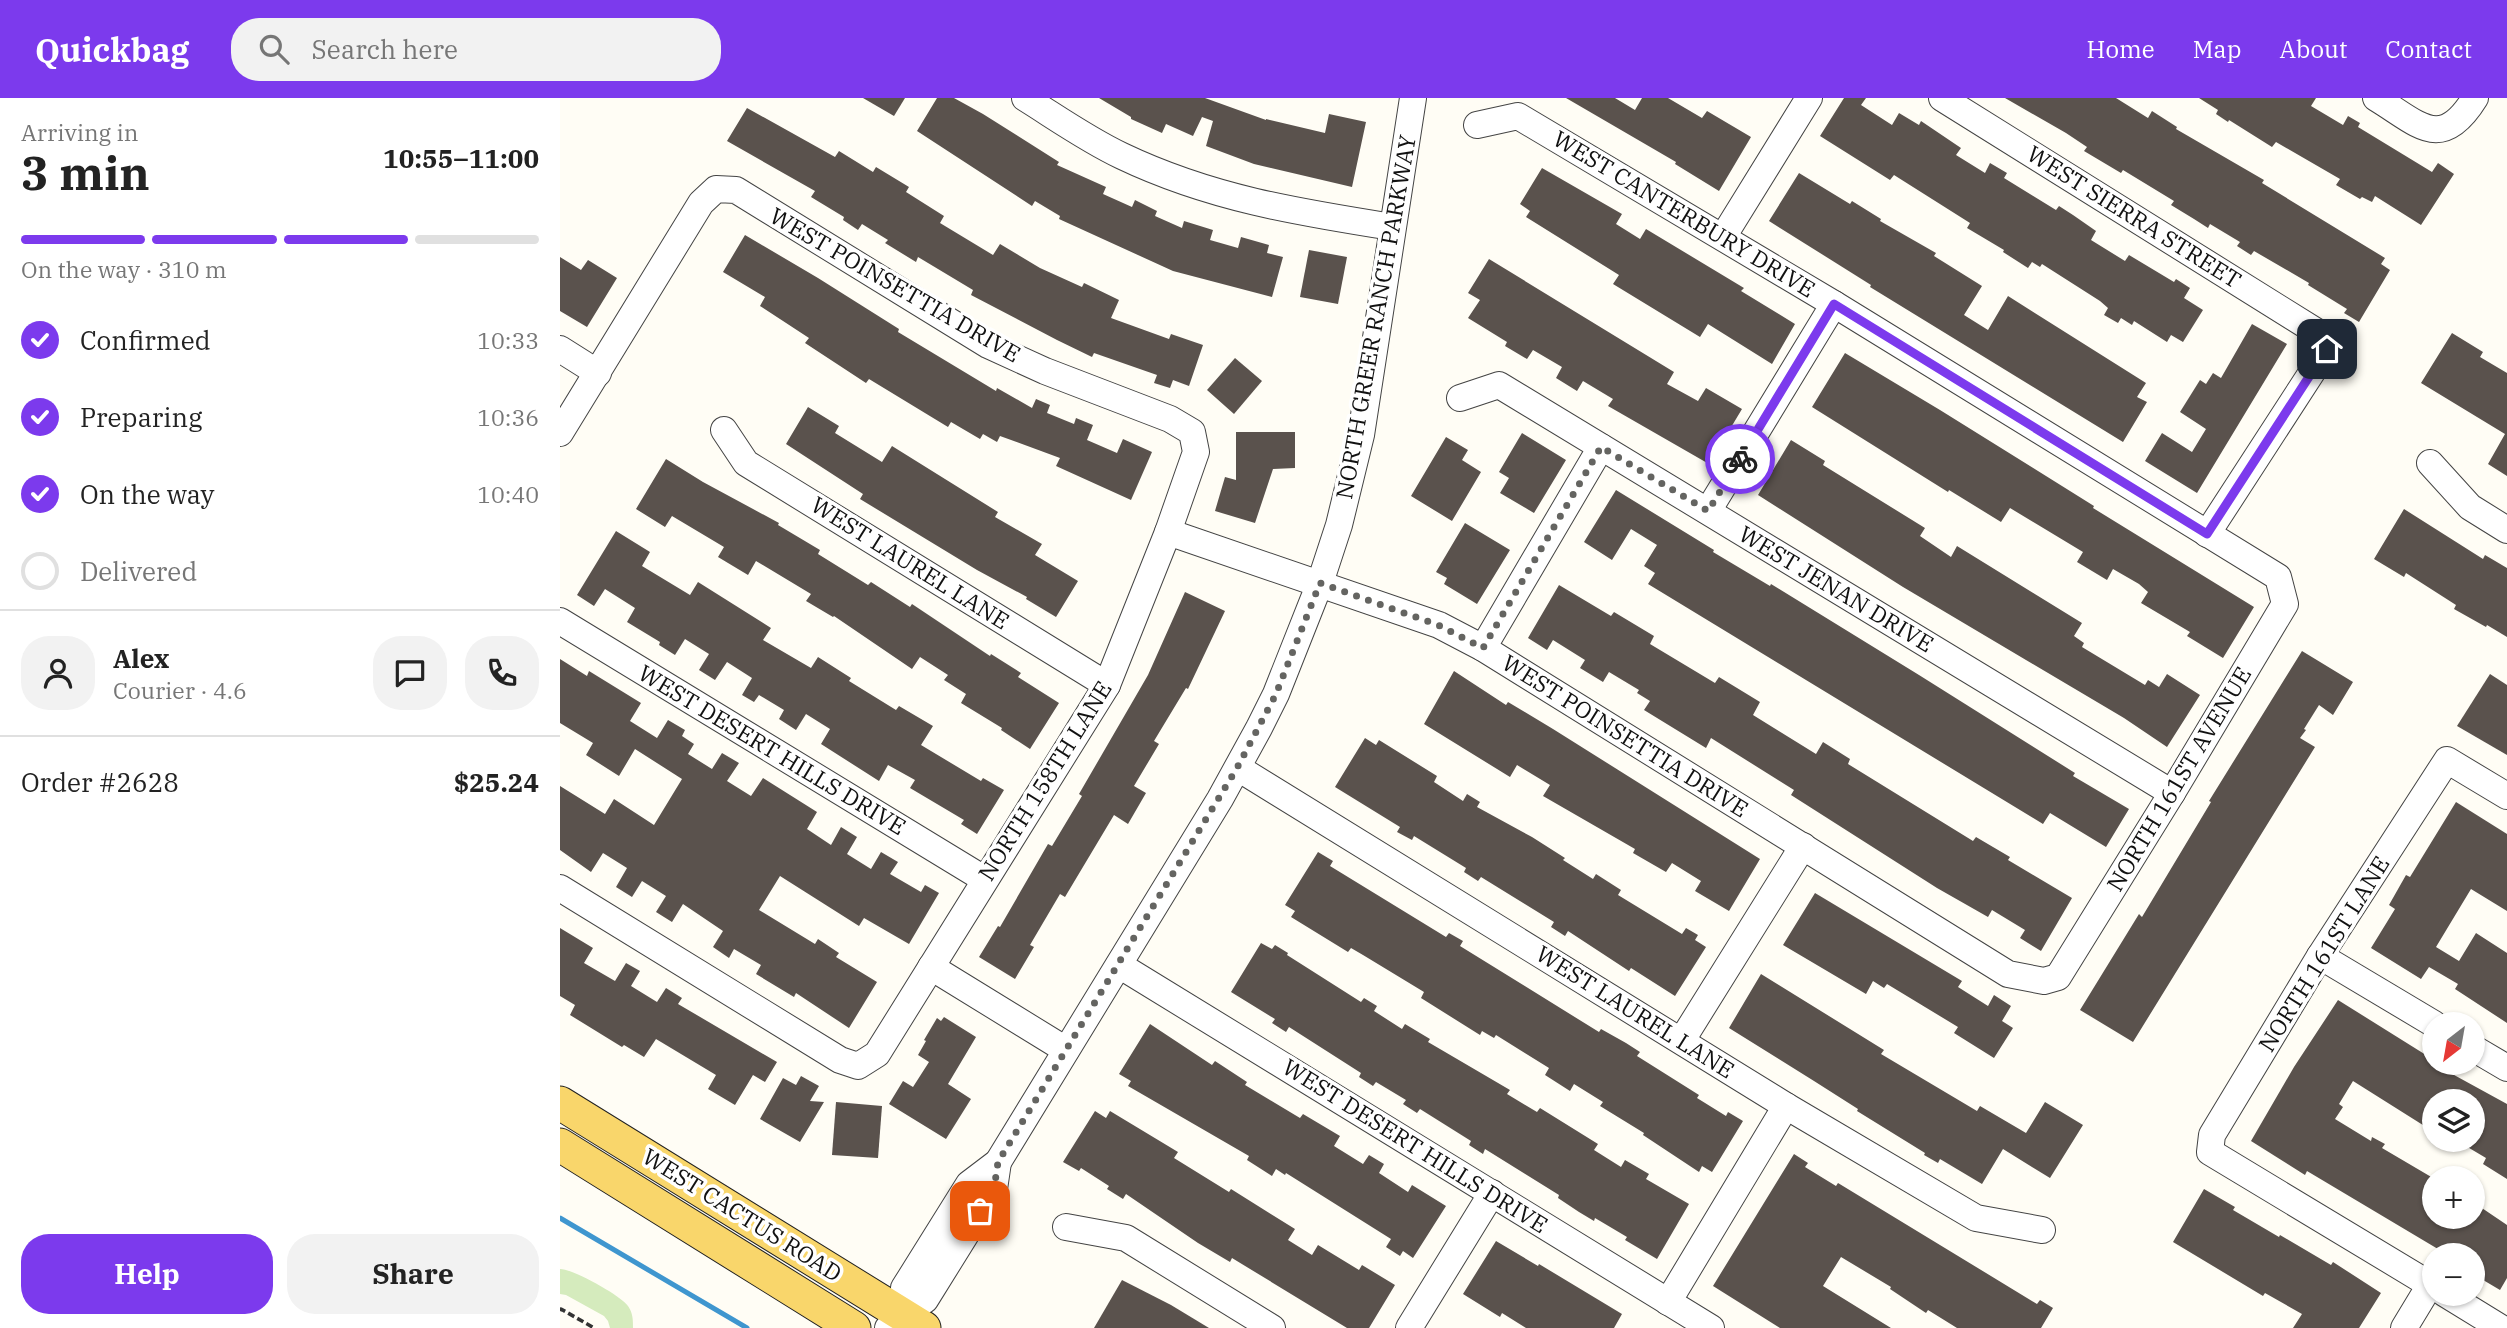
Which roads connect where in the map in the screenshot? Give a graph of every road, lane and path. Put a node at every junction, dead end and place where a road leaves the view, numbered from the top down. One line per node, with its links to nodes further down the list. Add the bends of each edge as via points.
1 (1025, 98): 8 (street, via 1120,155 1163,174 1271,207)
2 (1412, 98): 8 (street, NORTH GREER RANCH PARKWAY)
3 (1809, 98): 9 (street)
4 (1942, 98): 22 (street, WEST SIERRA STREET, via 2325,337 2327,349)
5 (2376, 98): 6 (street, via 2428,130 2448,129 2464,116)
6 (2475, 98)
7 (1477, 125): 9 (street, WEST CANTERBURY DRIVE, via 1518,116)
8 (1392, 227): 24 (street, NORTH GREER RANCH PARKWAY, via 1361,435)
9 (1723, 237): 10 (street, WEST CANTERBURY DRIVE)
10 (1834, 304): 19 (street); 22 (street, WEST CANTERBURY DRIVE)
11 (560, 349): 12 (street)
12 (598, 373): 15 (street, WEST POINSETTIA DRIVE, via 701,203 716,189 736,190 988,345); 16 (street)
13 (1460, 398): 17 (street, WEST JENAN DRIVE, via 1499,385)
14 (724, 430): 27 (street, WEST LAUREL LANE, via 746,463)
15 (1192, 432): 21 (street, NORTH 158TH LANE, via 1196,452)
16 (560, 433)
17 (1601, 447): 19 (street, WEST JENAN DRIVE); 26 (street)
18 (2430, 463): 20 (street, via 2470,507)
19 (1708, 511): 29 (street, WEST JENAN DRIVE)
20 (2507, 530)
21 (1168, 532): 24 (street, WEST POINSETTIA DRIVE); 27 (street, NORTH 158TH LANE)
22 (2207, 534): 23 (street, WEST CANTERBURY DRIVE)
23 (2278, 577): 29 (street, NORTH 161ST AVENUE, via 2285,604)
24 (1320, 583): 26 (street, WEST POINSETTIA DRIVE, via 1438,625); 28 (street, NORTH GREER RANCH PARKWAY, via 1276,694)
25 (560, 621): 32 (street, WEST DESERT HILLS DRIVE)
26 (1483, 648): 31 (street, WEST POINSETTIA DRIVE)
27 (1107, 685): 32 (street, NORTH 158TH LANE)
28 (1237, 768): 35 (street, NORTH GREER RANCH PARKWAY); 39 (street, WEST LAUREL LANE)
29 (2172, 793): 37 (street, NORTH 161ST AVENUE)
30 (2507, 796): 34 (street, NORTH 161ST LANE, via 2447,760)
31 (1803, 846): 37 (street, WEST POINSETTIA DRIVE, via 2008,974 2044,981); 39 (street)
32 (984, 879): 36 (street, NORTH 158TH LANE)
33 (560, 888): 36 (street, NORTH 158TH LANE, via 840,1060 858,1066 877,1054)
34 (2320, 956): 38 (street); 49 (street, NORTH 161ST LANE, via 2212,1135 2210,1152)
35 (1119, 965): 40 (street, NORTH GREER RANCH PARKWAY); 46 (street, WEST DESERT HILLS DRIVE)
36 (931, 967): 40 (street)
37 (2058, 977)
38 (2422, 1017)
39 (1682, 1040): 44 (street, WEST LAUREL LANE)
40 (1066, 1051): 54 (street, NORTH GREER RANCH PARKWAY, via 998,1162 969,1184 904,1288)
41 (2485, 1055): 42 (street)
42 (2507, 1068)
43 (560, 1103): 54 (main road, WEST CACTUS ROAD)
44 (1786, 1106): 48 (street, WEST LAUREL LANE, via 1976,1218); 50 (street)
45 (561, 1148): 56 (main road, WEST CACTUS ROAD)
46 (1492, 1194): 50 (street, WEST DESERT HILLS DRIVE); 58 (street)
47 (1066, 1227): 57 (street, via 1126,1238)
48 (2042, 1230)
49 (2422, 1280)
50 (1668, 1302): 59 (street, WEST DESERT HILLS DRIVE)
51 (2422, 1306): 60 (street)
52 (2465, 1306): 61 (street)
53 (560, 1311): 55 (path)
54 (905, 1323)
55 (594, 1328)
56 (854, 1328)
57 (1272, 1328)
58 (1409, 1328)
59 (1712, 1328)
60 (2404, 1328)
61 (2501, 1328)

